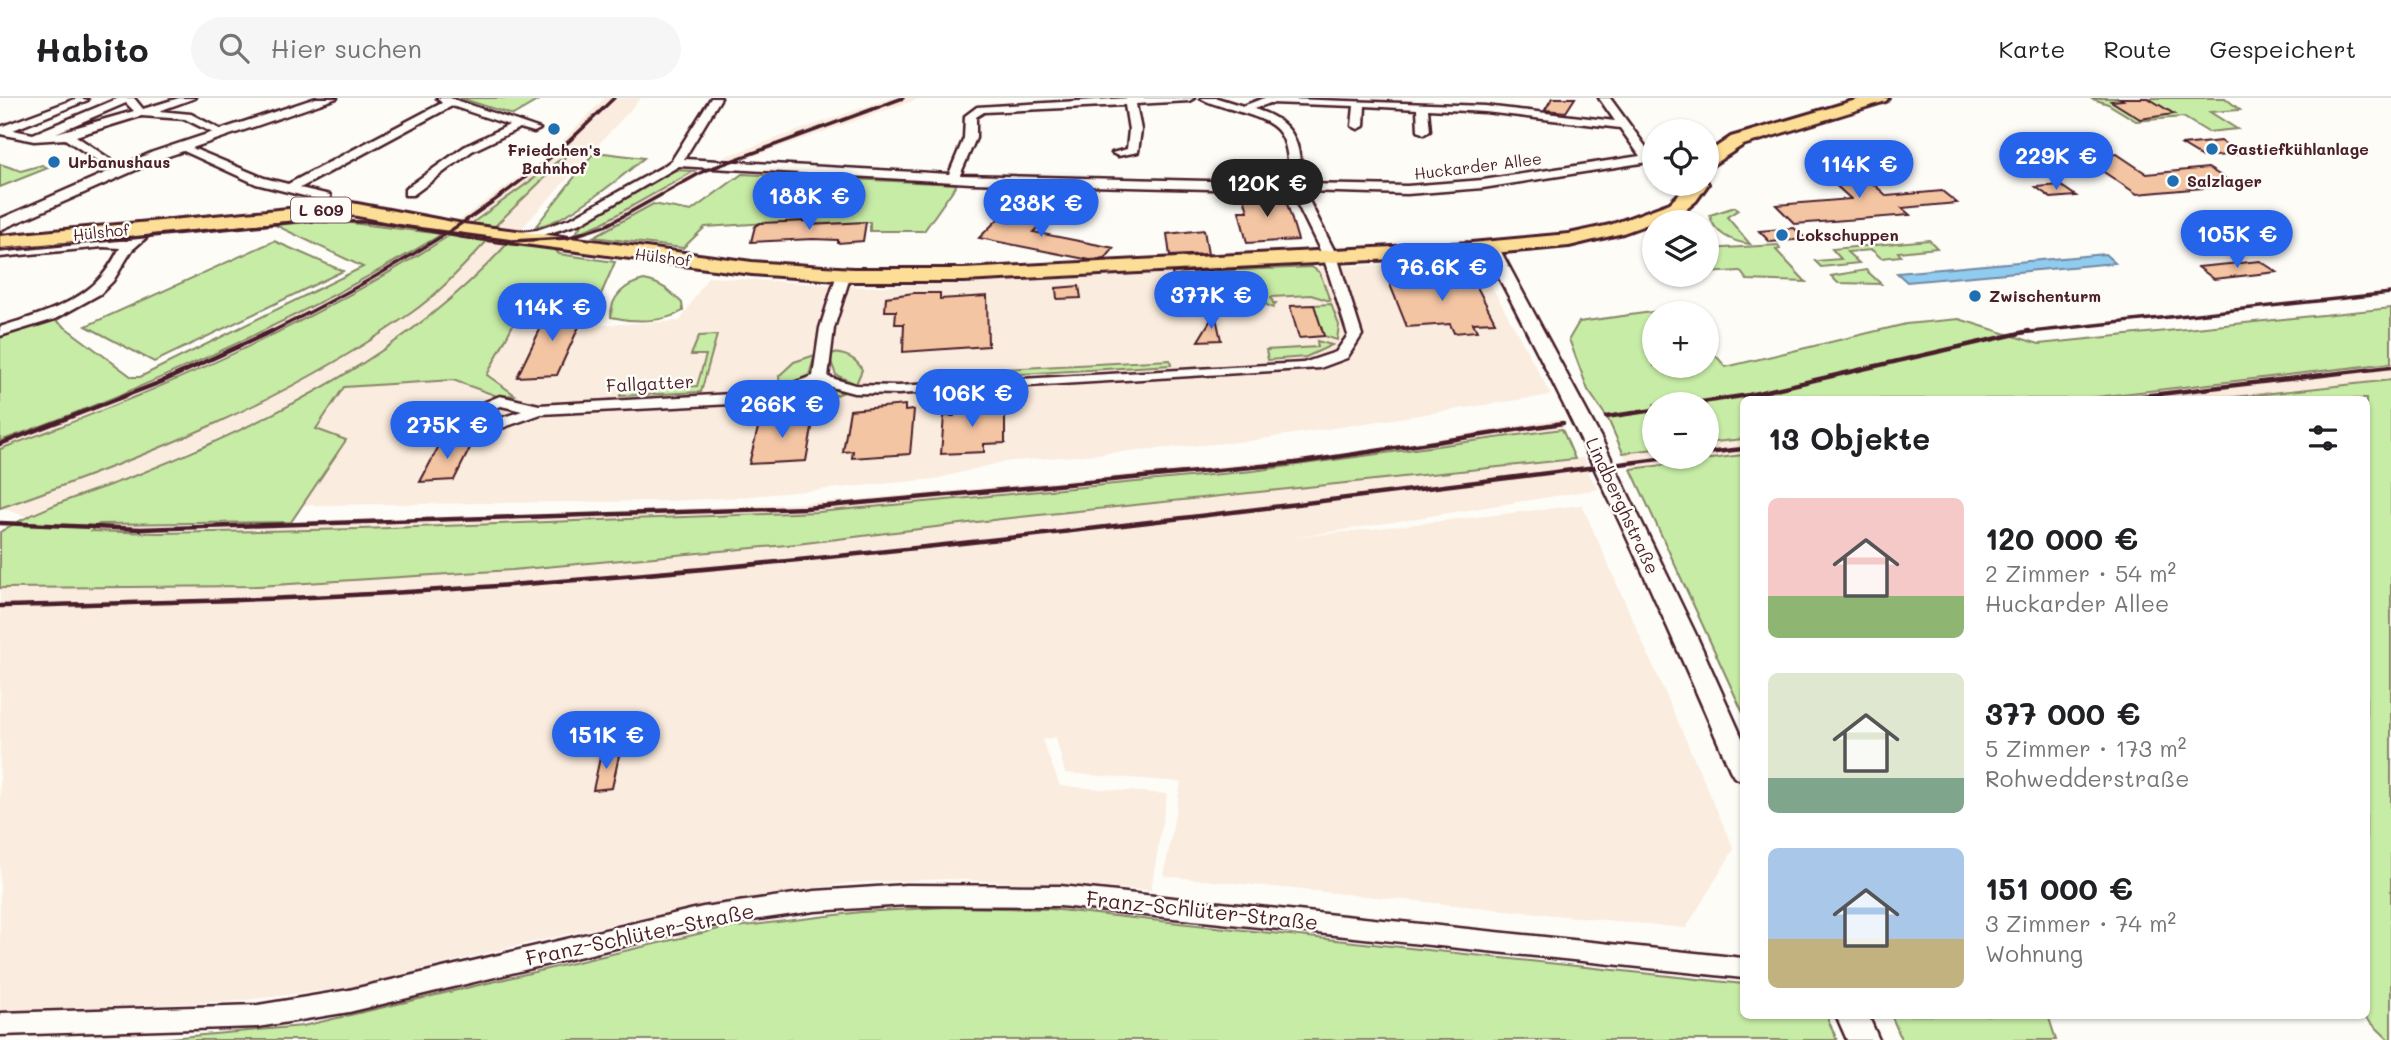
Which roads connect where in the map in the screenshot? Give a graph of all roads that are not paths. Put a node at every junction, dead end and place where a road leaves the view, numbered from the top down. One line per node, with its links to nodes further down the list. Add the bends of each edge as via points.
1 (37, 98): 16 (street)
2 (128, 98): 19 (street); 28 (street)
3 (190, 98): 19 (street)
4 (330, 98): 26 (main road)
5 (439, 98): 12 (street)
6 (716, 98): 35 (street)
7 (1189, 98): 13 (street)
8 (1206, 98): 18 (street)
9 (1604, 98): 21 (street)
10 (1880, 98): 31 (main road)
11 (85, 99): 16 (street)
12 (451, 102): 20 (street); 41 (street)
13 (1130, 102): 32 (street, via 1135,141 1132,152); 39 (street, via 975,111)
14 (1455, 103): 17 (street); 21 (street)
15 (1360, 104): 17 (street); 18 (street, via 1269,100); 22 (street)
16 (53, 108): 24 (street)
17 (1422, 108): 25 (street)
18 (1245, 109): 40 (street, via 1268,117 1285,131 1294,148)
19 (141, 113): 26 (street, via 187,116); 27 (street)
20 (519, 124): 23 (street); 37 (street, via 468,149)
21 (1622, 125): 30 (street)
22 (1358, 126)
23 (534, 129)
24 (0, 131): 28 (street)
25 (1424, 131)
26 (221, 133): 29 (main road)
27 (67, 135): 28 (street); 36 (street)
28 (34, 138)
29 (181, 147): 36 (main road); 41 (street)
30 (1642, 148)
31 (1719, 150)
32 (1118, 153)
33 (660, 159): 35 (street, Huckarder Allee)
34 (1642, 159): 40 (street, Huckarder Allee, via 1442,189)
35 (676, 162): 39 (street, Huckarder Allee); 45 (street)
36 (118, 171): 46 (main road)
37 (434, 174): 38 (street); 42 (street)
38 (456, 176)
39 (954, 178): 40 (street, Huckarder Allee)
40 (1296, 188): 54 (street)
41 (288, 189): 44 (street, via 326,198)
42 (409, 192)
43 (1691, 196): 52 (main road, L 609, via 1677,207 1616,229 1569,240)
44 (326, 209): 47 (main road, Hülshof / L 609); 48 (main road, Hülshof / L 609, via 369,210 437,226)
45 (569, 224): 48 (street, via 537,235); 51 (street, via 563,238)
46 (0, 225)
47 (152, 226): 49 (main road, Hülshof / L 609); 50 (street)
48 (514, 236): 51 (main road, Hülshof / L 609)
49 (0, 242)
50 (130, 245): 53 (street, Hülshof, via 103,243); 56 (street, via 95,291 50,316)
51 (577, 245): 55 (main road, Hülshof / L 609, via 752,268)
52 (1490, 248): 54 (main road, L 609); 59 (main road, Lindberghstraße, via 1552,359 1622,501)
53 (0, 253)
54 (1330, 256): 55 (main road, Hülshof / L 609, via 1020,272); 57 (street, via 1355,335 1347,353 1323,364 898,390 854,389)
55 (844, 274): 57 (street, via 827,328)
56 (0, 332)
57 (820, 379): 58 (street, Fallgatter, via 750,397)
58 (539, 410)
59 (1740, 763)
60 (1740, 968): 62 (street, Franz-Schlüter-Straße, via 1059,896 906,895 815,901 703,917 349,1001 258,1016)
61 (1854, 1019): 63 (main road)
62 (0, 1024)
63 (1863, 1040)

